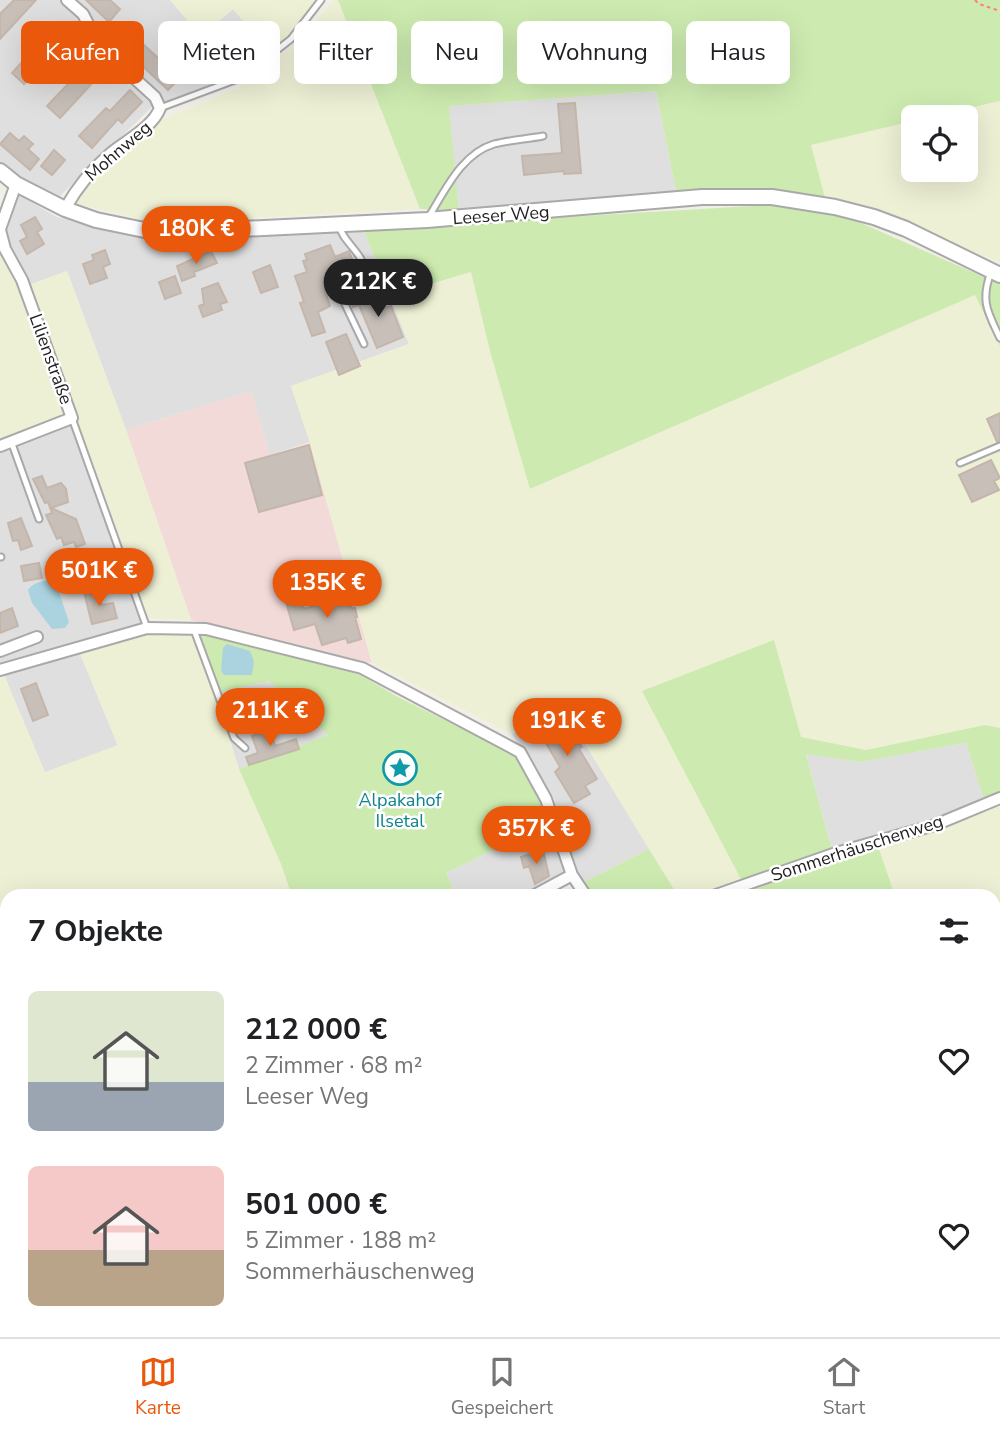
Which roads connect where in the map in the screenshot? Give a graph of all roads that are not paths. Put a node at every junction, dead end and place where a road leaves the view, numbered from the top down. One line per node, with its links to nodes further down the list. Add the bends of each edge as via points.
1 (67, 0): 3 (street, Mohnweg, via 83,14 100,47 155,97)
2 (321, 0): 3 (lane, via 291,39 243,77)
3 (160, 108): 7 (street, Mohnweg, via 156,117 77,186)
4 (543, 136): 8 (lane, via 491,145 475,155 459,169)
5 (0, 171): 6 (street, Leeser Weg)
6 (16, 184): 7 (street, Leeser Weg); 10 (street, Lilienstraße)
7 (65, 209): 9 (street, Leeser Weg, via 159,233)
8 (427, 220): 9 (street, Leeser Weg); 11 (street, Leeser Weg, via 702,197 772,197 874,217)
9 (338, 225): 13 (lane, via 364,267 362,281 346,289 342,298)
10 (0, 229): 14 (street, Lilienstraße)
11 (996, 273): 12 (lane, via 985,287 985,307)
12 (1000, 338)
13 (364, 344)
14 (72, 418): 15 (street, Lilienstraße); 19 (lane)
15 (5, 443): 18 (lane)
16 (1000, 446): 17 (lane)
17 (960, 463)
18 (39, 519)
19 (147, 628): 20 (street); 23 (street)
20 (193, 629): 24 (lane, via 234,738); 26 (street, via 362,668 520,752 546,799)
21 (37, 637): 22 (street)
22 (0, 651)
23 (0, 670)
24 (245, 748)
25 (1000, 798): 29 (street, Sommerhäuschenweg, via 935,825)
26 (572, 875): 27 (street); 28 (street)
27 (546, 889)
28 (581, 889)
29 (733, 889)

